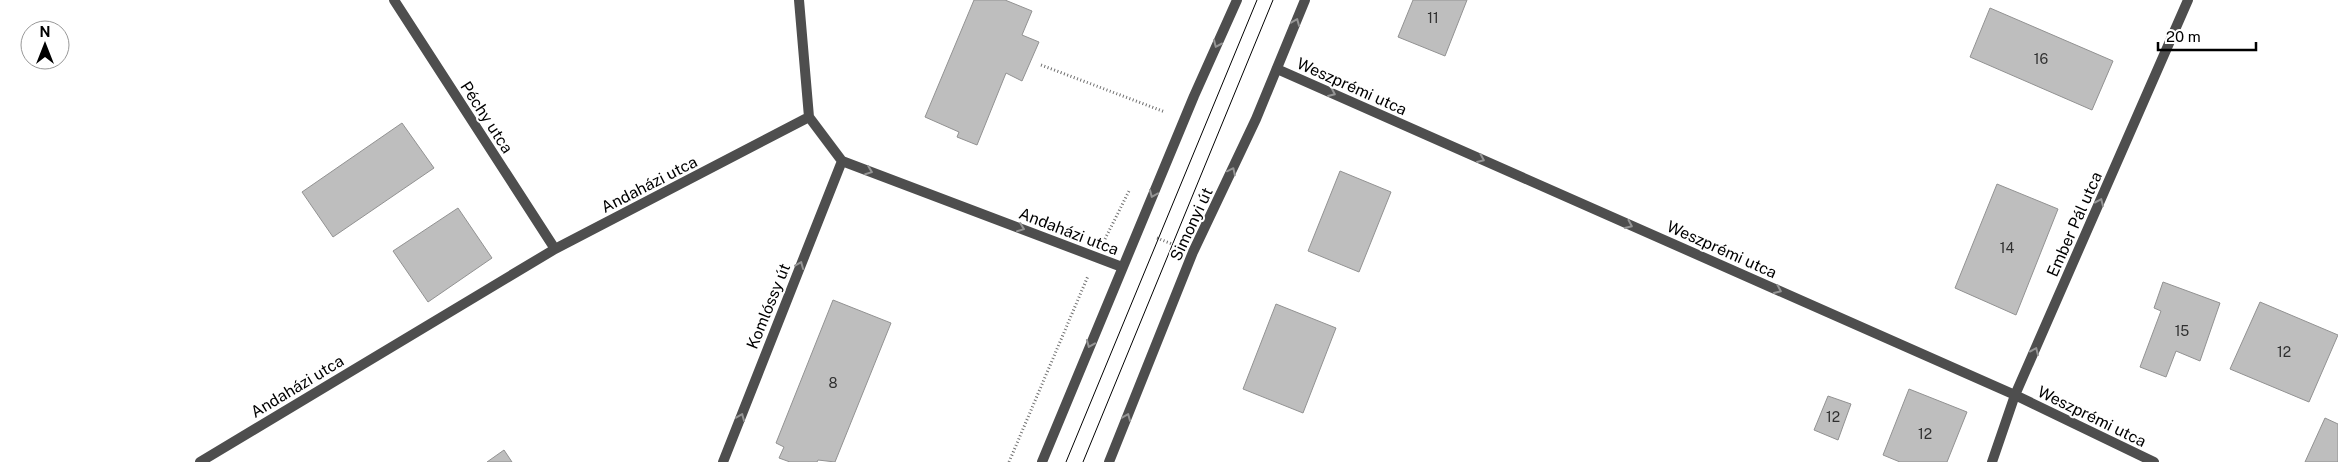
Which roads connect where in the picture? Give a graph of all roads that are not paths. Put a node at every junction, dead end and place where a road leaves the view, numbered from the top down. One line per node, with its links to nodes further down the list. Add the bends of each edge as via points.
1 (394, 0): 9 (street, Péchy utca)
2 (799, 0): 7 (street)
3 (1237, 0): 10 (street, one-way to 10)
4 (1305, 0): 6 (street, Simonyi út, one-way to 4)
5 (2188, 0): 11 (street, Ember Pál utca, one-way to 5)
6 (1277, 69): 11 (street, Weszprémi utca, one-way to 11); 15 (street, Simonyi út, one-way to 6, via 1193,252)
7 (809, 117): 8 (street); 9 (street, Andaházi utca)
8 (842, 161): 10 (street, Andaházi utca, one-way to 10); 13 (street, Komlóssy út, one-way to 8)
9 (554, 249): 12 (street, Andaházi utca)
10 (1122, 266): 14 (street, one-way to 14)
11 (2015, 395): 16 (street, Ember Pál utca); 17 (street, Weszprémi utca)
12 (200, 462)
13 (723, 462)
14 (1042, 462)
15 (1109, 462)
16 (1992, 462)
17 (2154, 462)

